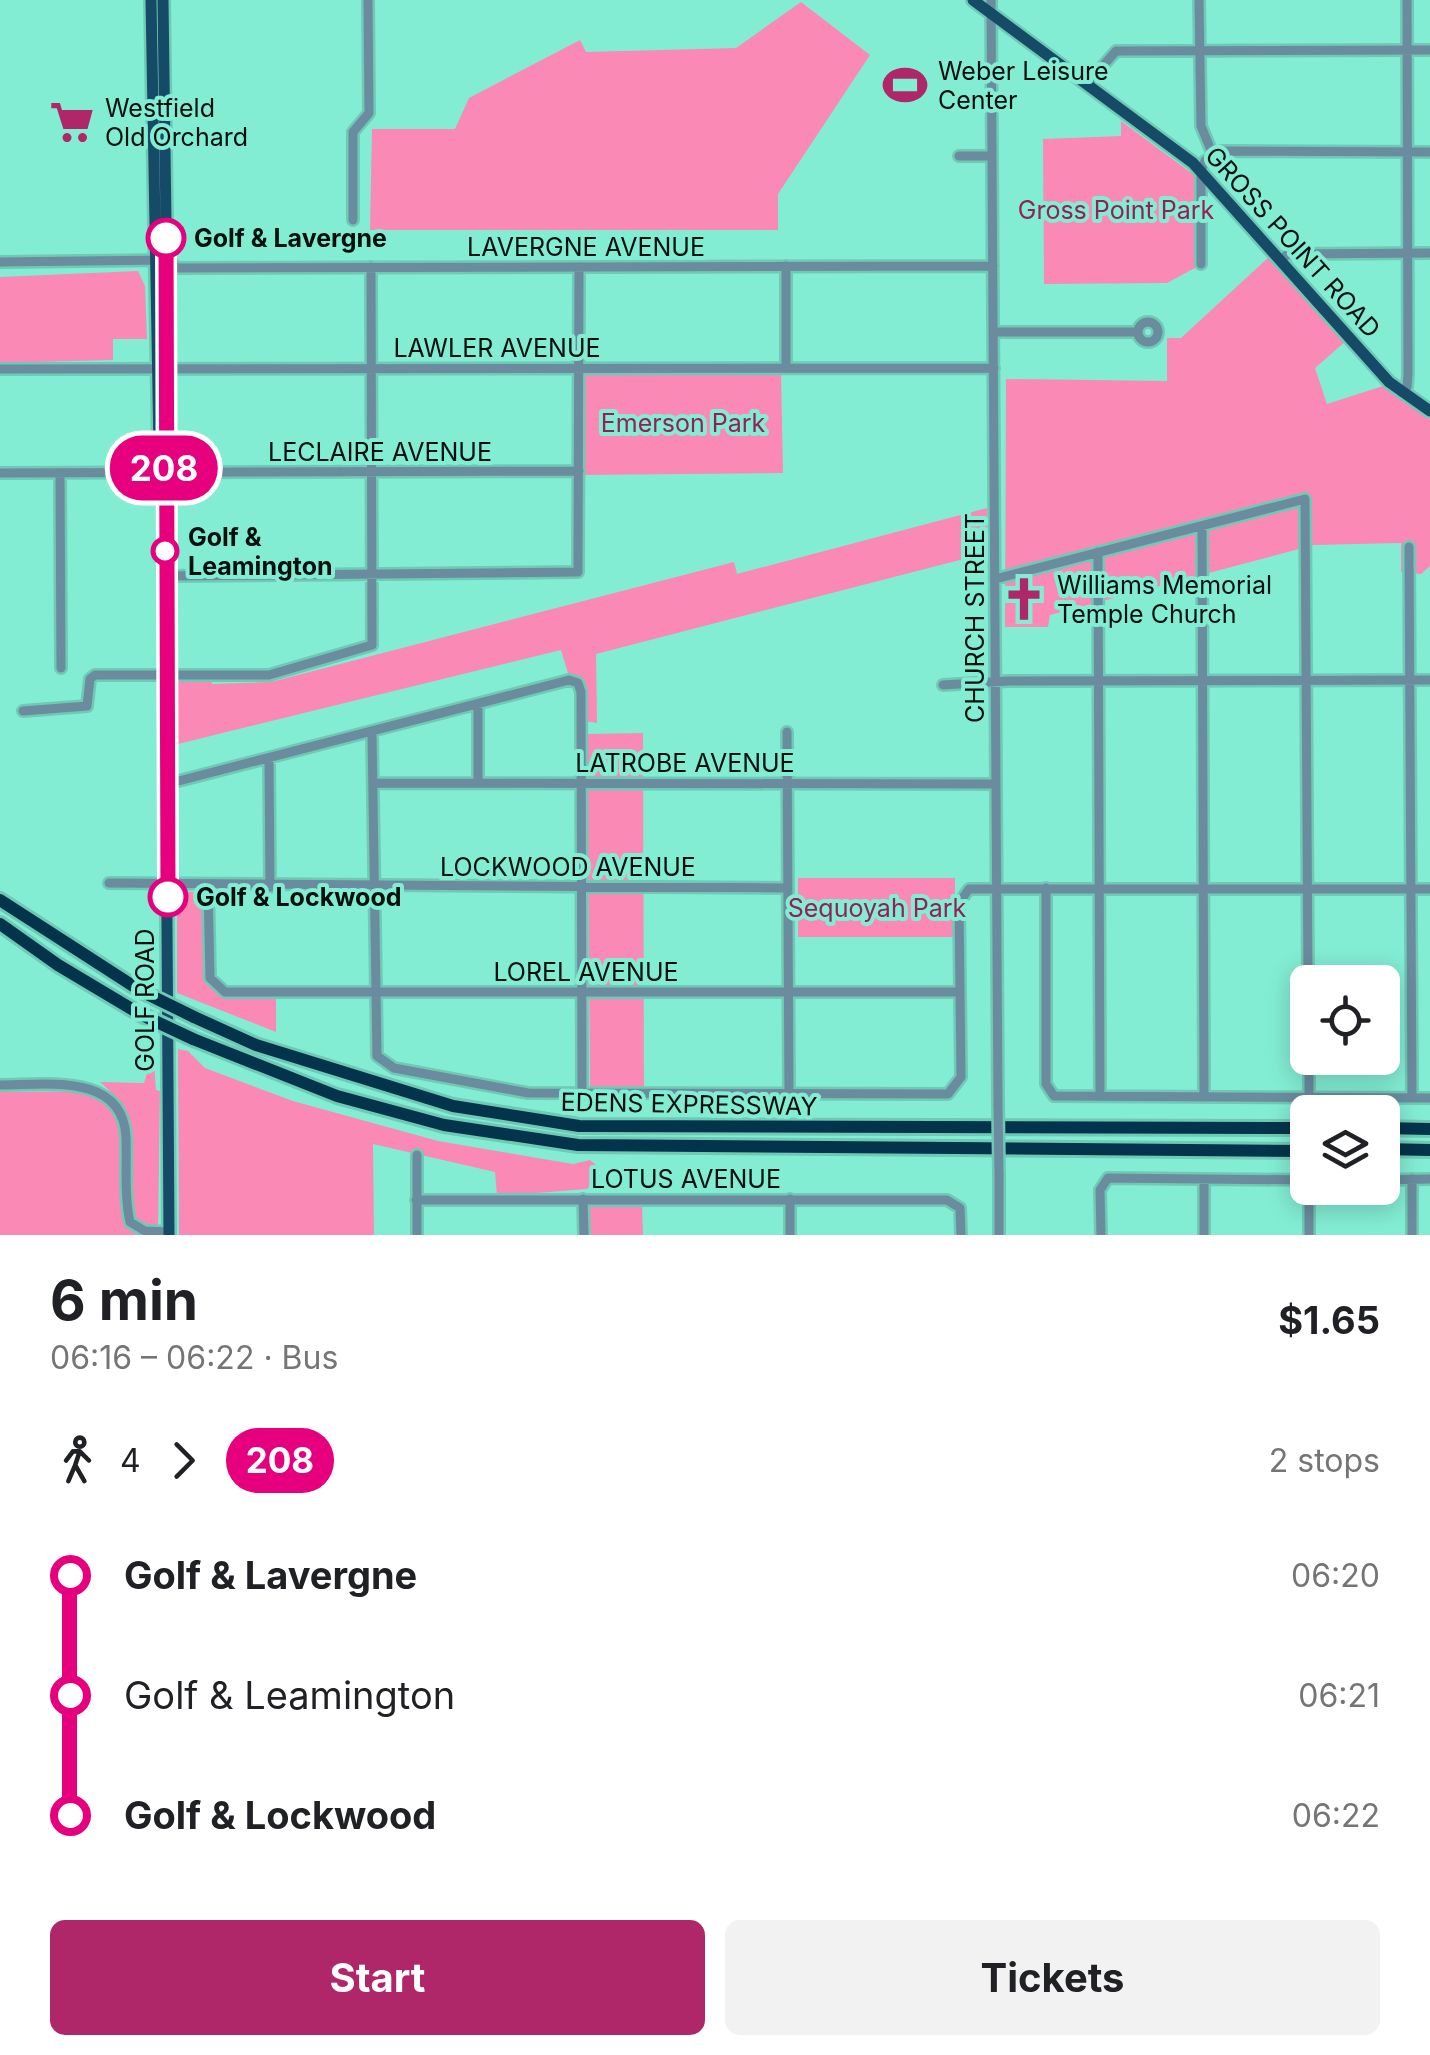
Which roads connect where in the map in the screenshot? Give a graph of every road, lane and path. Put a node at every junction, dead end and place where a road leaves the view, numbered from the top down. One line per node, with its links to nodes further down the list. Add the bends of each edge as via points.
1 (151, 0): 24 (main road, GOLF ROAD)
2 (164, 0): 24 (main road, GOLF ROAD)
3 (368, 0): 20 (street, via 369,113 354,132)
4 (973, 0): 8 (main road, GROSS POINT ROAD)
5 (992, 0): 8 (street, CHURCH STREET)
6 (1200, 0): 11 (street)
7 (1406, 0): 9 (street)
8 (992, 14): 12 (main road, GROSS POINT ROAD); 18 (street, CHURCH STREET)
9 (1408, 50): 10 (street); 11 (street); 14 (street)
10 (1430, 50)
11 (1200, 51): 12 (street, via 1116,51); 16 (street, via 1200,126)
12 (1088, 83): 19 (main road, GROSS POINT ROAD)
13 (1232, 152): 14 (street); 16 (street); 19 (street)
14 (1408, 152): 15 (street); 21 (street)
15 (1430, 152)
16 (1213, 154): 19 (street)
17 (960, 156): 18 (street)
18 (992, 156): 28 (street, CHURCH STREET)
19 (1201, 170): 23 (main road, GROSS POINT ROAD); 26 (street)
20 (353, 220)
21 (1408, 253): 22 (street); 23 (street); 41 (street, via 1407,387)
22 (1430, 253)
23 (1282, 259): 41 (main road, GROSS POINT ROAD)
24 (159, 260): 25 (street); 31 (street); 32 (main road, GOLF ROAD); 36 (main road, GOLF ROAD)
25 (0, 262)
26 (1201, 264)
27 (786, 266): 28 (street, LAVERGNE AVENUE); 30 (street, LAVERGNE AVENUE); 35 (street)
28 (993, 266): 33 (street, CHURCH STREET)
29 (371, 267): 30 (street, LAVERGNE AVENUE); 31 (street, LAVERGNE AVENUE); 40 (street)
30 (579, 267): 37 (street)
31 (178, 268): 32 (street)
32 (166, 279): 36 (main road, GOLF ROAD)
33 (994, 332): 34 (street); 38 (street, CHURCH STREET)
34 (1138, 332)
35 (786, 367): 37 (street, LAWLER AVENUE); 38 (street, LAWLER AVENUE)
36 (162, 368): 39 (street, LAWLER AVENUE); 40 (street, LAWLER AVENUE); 43 (main road, GOLF ROAD, via 169,446)
37 (579, 368): 40 (street, LAWLER AVENUE); 44 (street)
38 (994, 368): 53 (street, CHURCH STREET)
39 (0, 369)
40 (371, 369): 47 (street)
41 (1401, 392): 42 (main road, GROSS POINT ROAD)
42 (1430, 411)
43 (164, 468): 46 (street, LECLAIRE AVENUE); 47 (street, LECLAIRE AVENUE); 52 (main road, GOLF ROAD)
44 (580, 471): 47 (street, LECLAIRE AVENUE); 51 (street, via 578,572)
45 (0, 473): 46 (street, LECLAIRE AVENUE)
46 (60, 473): 54 (street)
47 (372, 473): 51 (street)
48 (1202, 526): 50 (street); 57 (street); 58 (street, via 1305,499)
49 (1409, 547): 59 (street)
50 (1098, 552): 53 (street); 56 (street)
51 (372, 574): 52 (street); 55 (street, via 372,645 269,675)
52 (166, 576): 55 (main road, GOLF ROAD)
53 (995, 579): 61 (street, CHURCH STREET)
54 (61, 668)
55 (167, 675): 64 (street, via 96,675 87,706); 71 (main road, GOLF ROAD)
56 (1098, 680): 57 (street); 61 (street); 83 (street)
57 (1202, 680): 58 (street); 84 (street)
58 (1306, 680): 59 (street); 85 (street)
59 (1409, 680): 60 (street); 86 (street)
60 (1430, 680)
61 (996, 682): 62 (street); 73 (street, CHURCH STREET)
62 (943, 685)
63 (478, 706): 66 (street); 69 (street); 70 (street, via 578,683)
64 (23, 711)
65 (788, 732): 72 (street)
66 (372, 733): 67 (street); 68 (street)
67 (269, 759): 71 (street); 77 (street)
68 (374, 783): 69 (street, LATROBE AVENUE); 78 (street)
69 (478, 783): 70 (street, LATROBE AVENUE)
70 (582, 783): 72 (street, LATROBE AVENUE); 79 (street)
71 (168, 784): 75 (main road, GOLF ROAD)
72 (788, 784): 73 (street, LATROBE AVENUE); 80 (street)
73 (996, 784): 81 (street, CHURCH STREET)
74 (109, 883): 75 (street, LOCKWOOD AVENUE)
75 (168, 886): 76 (street, LOCKWOOD AVENUE); 120 (main road, GOLF ROAD)
76 (208, 887): 77 (street, LOCKWOOD AVENUE); 91 (street, LOREL AVENUE, via 213,985 225,992)
77 (270, 887): 78 (street, LOCKWOOD AVENUE)
78 (374, 887): 79 (street, LOCKWOOD AVENUE); 91 (street)
79 (582, 888): 80 (street, LOCKWOOD AVENUE); 92 (street)
80 (788, 888): 93 (street)
81 (997, 888): 82 (street); 94 (street, via 969,889 961,896); 125 (street, CHURCH STREET, bridge)
82 (1046, 888): 83 (street); 98 (street, via 1046,1084 1050,1094)
83 (1100, 888): 84 (street); 98 (street)
84 (1203, 888): 85 (street); 99 (street)
85 (1307, 888): 86 (street); 90 (street)
86 (1410, 888): 87 (street); 102 (street)
87 (1430, 888)
88 (0, 900): 104 (highway, EDENS EXPRESSWAY, bridge, via 142,991 256,1045 510,1118 579,1126)
89 (0, 924): 109 (highway, EDENS EXPRESSWAY, bridge, via 140,1014 194,1039 337,1096 426,1120 578,1144)
90 (1308, 965)
91 (374, 991): 92 (street, LOREL AVENUE); 96 (street, via 374,1043 381,1061 415,1074 528,1093)
92 (582, 992): 93 (street, LOREL AVENUE); 96 (street)
93 (789, 992): 94 (street, LOREL AVENUE); 97 (street)
94 (960, 992): 97 (street, via 961,1076 954,1090 940,1096)
95 (0, 1085): 120 (street, via 74,1085 110,1100 124,1121 130,1222)
96 (582, 1094): 97 (street)
97 (790, 1095)
98 (1100, 1096): 99 (street)
99 (1204, 1097): 100 (street)
100 (1290, 1097)
101 (1400, 1098): 102 (street)
102 (1412, 1098): 103 (street)
103 (1430, 1098)
104 (1290, 1128)
105 (1400, 1128): 106 (highway)
106 (1430, 1129)
107 (1400, 1149): 108 (highway)
108 (1430, 1150)
109 (1290, 1151)
110 (416, 1155): 118 (street)
111 (1400, 1179): 112 (street)
112 (1412, 1179): 113 (street); 129 (street)
113 (1430, 1179)
114 (1204, 1180): 115 (street); 126 (street, via 1104,1180); 127 (street)
115 (1290, 1183)
116 (584, 1199): 117 (street, LOTUS AVENUE); 118 (street, LOTUS AVENUE); 122 (street)
117 (790, 1199): 123 (street); 124 (street, LOTUS AVENUE, via 956,1203)
118 (416, 1200): 121 (street)
119 (1308, 1205): 128 (street)
120 (168, 1233)
121 (417, 1235)
122 (584, 1235)
123 (790, 1235)
124 (960, 1235)
125 (999, 1235)
126 (1101, 1235)
127 (1204, 1235)
128 (1309, 1235)
129 (1412, 1235)

